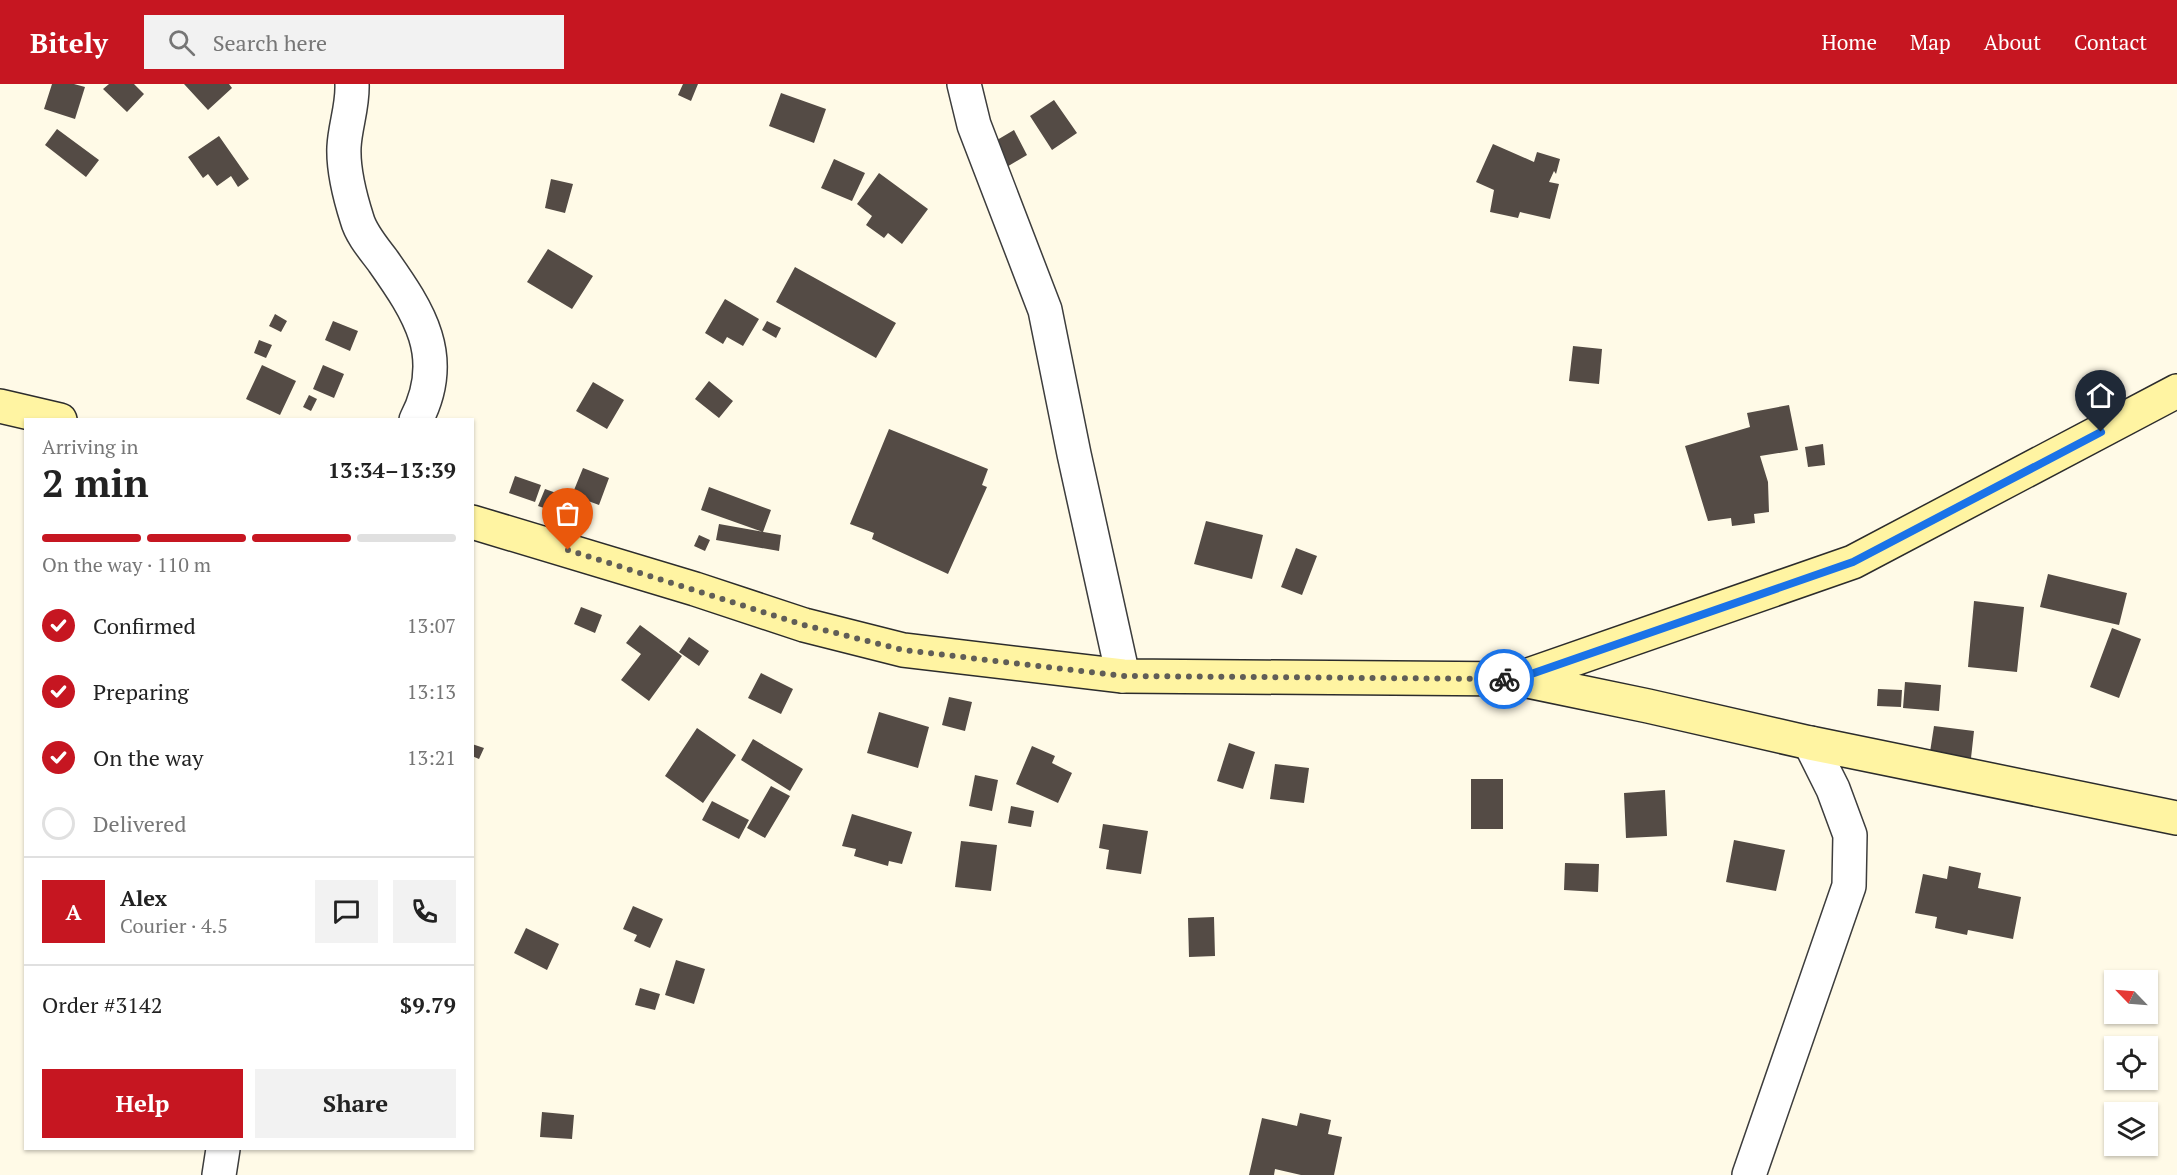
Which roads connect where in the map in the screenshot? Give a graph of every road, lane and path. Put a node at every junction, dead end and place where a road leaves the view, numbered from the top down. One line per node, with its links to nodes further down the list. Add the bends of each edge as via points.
1 (352, 84): 6 (street, via 344,147 357,222 424,326 430,353 429,382)
2 (964, 84): 8 (street, via 974,125 1045,310)
3 (2177, 391): 9 (street, via 1853,562)
4 (0, 406): 5 (street)
5 (51, 418)
6 (417, 418)
7 (474, 523): 8 (street, via 804,625 903,650)
8 (1123, 676): 9 (street)
9 (1517, 679): 10 (street)
10 (1810, 743): 11 (street); 14 (street, via 1850,835 1849,886)
11 (2177, 818)
12 (223, 1150): 13 (street)
13 (219, 1175)
14 (1749, 1175)

